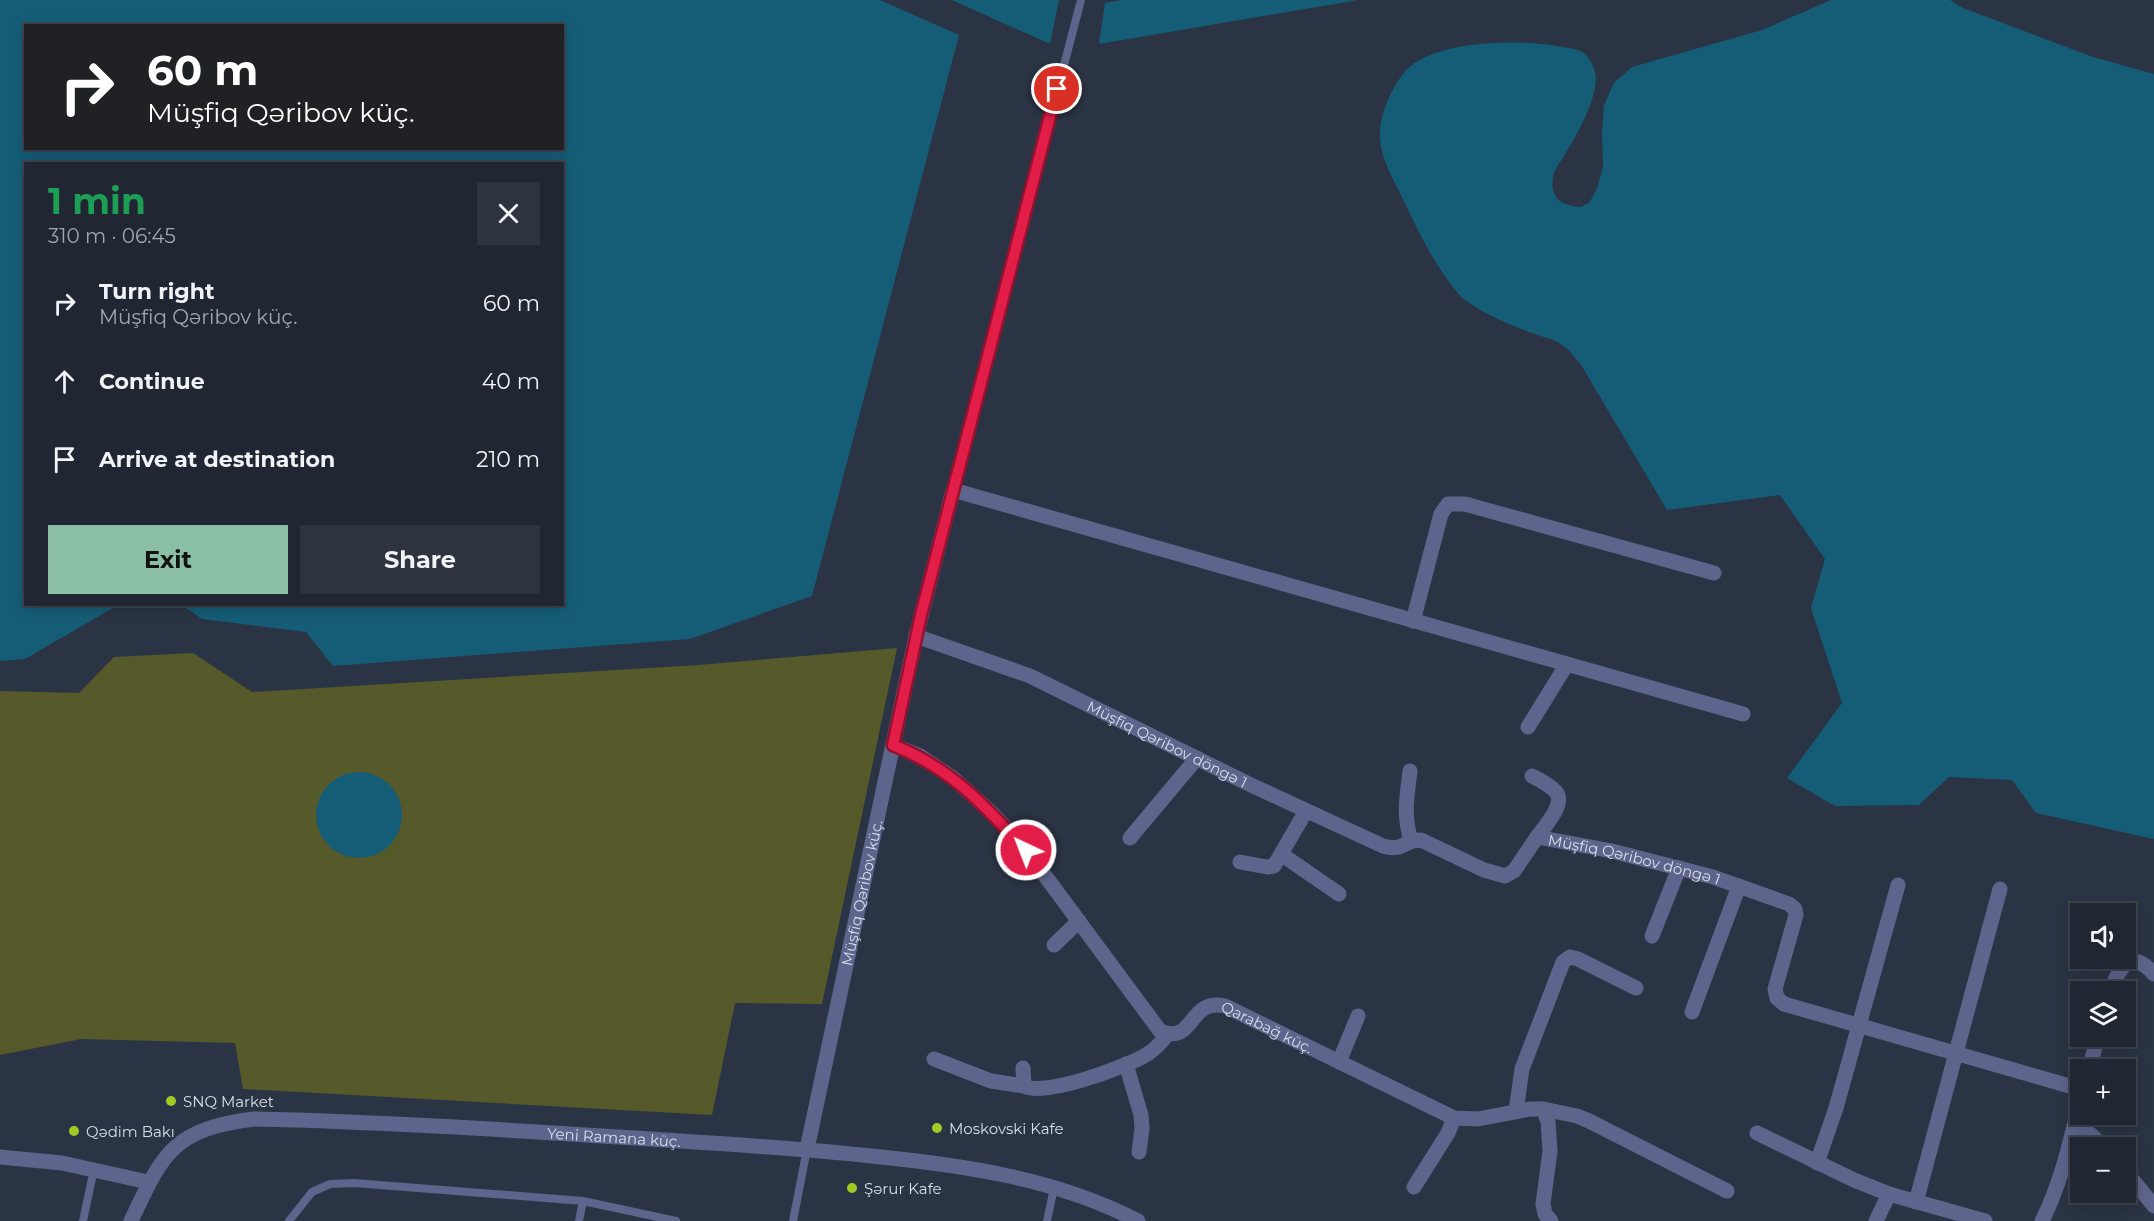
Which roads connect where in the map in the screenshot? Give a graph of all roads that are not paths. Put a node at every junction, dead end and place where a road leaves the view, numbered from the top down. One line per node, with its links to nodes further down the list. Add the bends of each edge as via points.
1 (1081, 0): 2 (lane)
2 (953, 490): 4 (street); 5 (street, Müşfiq Qəribov küç.)
3 (1714, 573): 4 (street, via 1464,504 1448,504 1441,514)
4 (1413, 621): 6 (street)
5 (916, 636): 9 (street, Müşfiq Qəribov küç.); 10 (street, Müşfiq Qəribov döngə 1, via 1030,676)
6 (1567, 664): 7 (street); 8 (street)
7 (1743, 714)
8 (1528, 727)
9 (893, 745): 24 (street, via 920,756 953,778 993,814 1026,850); 48 (street, Müşfiq Qəribov küç.)
10 (1197, 758): 13 (street, Müşfiq Qəribov döngə 1); 15 (street)
11 (1410, 771): 16 (street, via 1405,810)
12 (1532, 776): 14 (street, via 1559,796 1559,805)
13 (1306, 811): 16 (street, Müşfiq Qəribov döngə 1, via 1383,846 1395,849); 17 (street)
14 (1537, 837): 16 (street, Müşfiq Qəribov döngə 1, via 1514,871 1505,876 1421,840); 19 (street, Müşfiq Qəribov döngə 1)
15 (1130, 838)
16 (1411, 840)
17 (1281, 854): 18 (street, via 1274,866); 23 (street)
18 (1240, 862)
19 (1679, 868): 21 (street, Müşfiq Qəribov döngə 1); 25 (street)
20 (1898, 885): 32 (street)
21 (1739, 886): 30 (street); 32 (street, Müşfiq Qəribov döngə 1, via 1795,909 1775,989 1777,998 1784,1004)
22 (2000, 889): 34 (street)
23 (1339, 894)
24 (1079, 921): 26 (street); 33 (street, via 1153,1024)
25 (1652, 936)
26 (1054, 945)
27 (2154, 974): 28 (street, via 2136,961 2125,963)
28 (2114, 981)
29 (1636, 988): 42 (street, via 1578,958 1570,957 1563,962 1522,1070)
30 (1692, 1012)
31 (1358, 1016): 36 (street)
32 (1860, 1027): 34 (street, Müşfiq Qəribov döngə 1); 51 (street)
33 (1168, 1034): 36 (street, Qarabağ küç., via 1182,1031 1204,1006 1215,1004); 37 (street, Qarabağ küç., via 1146,1056)
34 (1956, 1054): 40 (street, Müşfiq Qəribov döngə 1); 60 (street)
35 (934, 1059): 39 (street, Qarabağ küç., via 991,1081)
36 (1339, 1062): 43 (street, Qarabağ küç.)
37 (1126, 1064): 39 (street, Qarabağ küç., via 1099,1076 1030,1089); 49 (street, via 1141,1115)
38 (1023, 1068): 39 (street)
39 (1024, 1086)
40 (2070, 1086)
41 (1543, 1109): 42 (street, Qarabağ küç.); 57 (street, Qarabağ küç., via 1589,1121); 70 (street, via 1550,1151 1543,1204)
42 (1516, 1111): 43 (street, Qarabağ küç., via 1478,1119)
43 (1454, 1118): 55 (street)
44 (2075, 1125): 45 (street)
45 (2074, 1128): 47 (street); 73 (street, via 2055,1196)
46 (1756, 1133): 51 (street)
47 (2093, 1137)
48 (807, 1149): 53 (street, Yeni Ramana küç., via 467,1127 254,1119 231,1121 187,1138 165,1157); 56 (street, Yeni Ramana küç., via 970,1168); 67 (lane)
49 (1139, 1152)
50 (0, 1158): 52 (street)
51 (1817, 1163): 58 (street)
52 (94, 1169): 53 (street); 62 (lane)
53 (148, 1182): 63 (street, Yeni Ramana küç.)
54 (2136, 1184): 61 (street)
55 (1414, 1187)
56 (1054, 1188): 68 (lane); 69 (street, Yeni Ramana küç.)
57 (1727, 1191)
58 (1889, 1194): 60 (street); 71 (street)
59 (583, 1201): 64 (lane, via 330,1184 312,1192); 65 (lane); 66 (lane)
60 (1916, 1202): 72 (street)
61 (2154, 1206)
62 (82, 1221)
63 (131, 1221)
64 (289, 1221)
65 (579, 1221)
66 (676, 1221)
67 (793, 1221)
68 (1047, 1221)
69 (1138, 1221)
70 (1551, 1221)
71 (1876, 1221)
72 (1984, 1221)
73 (2042, 1221)

